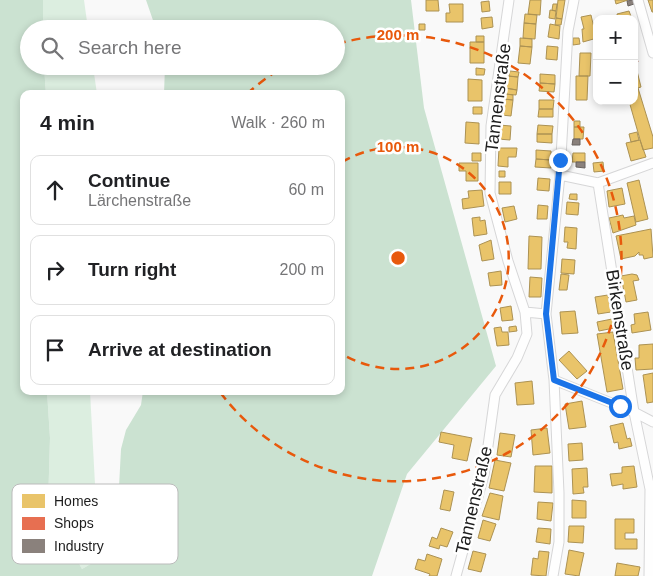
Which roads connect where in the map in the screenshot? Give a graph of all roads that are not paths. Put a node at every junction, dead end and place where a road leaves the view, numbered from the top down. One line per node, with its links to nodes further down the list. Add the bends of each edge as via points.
1 (509, 0): 8 (street, Tannenstraße, via 491,126 490,193)
2 (574, 0): 6 (street, via 568,31)
3 (638, 0): 4 (street)
4 (653, 53)
5 (653, 163): 7 (street)
6 (560, 175): 7 (street); 9 (street)
7 (598, 183): 11 (street, Birkenstraße)
8 (525, 312): 9 (street); 13 (street, Tannenstraße, via 527,334 495,395 484,475)
9 (546, 314): 10 (street)
10 (554, 380): 11 (street); 14 (street, via 559,542)
11 (634, 412): 12 (street); 15 (street, Birkenstraße, via 650,489)
12 (653, 422)
13 (456, 576)
14 (553, 576)
15 (649, 576)

